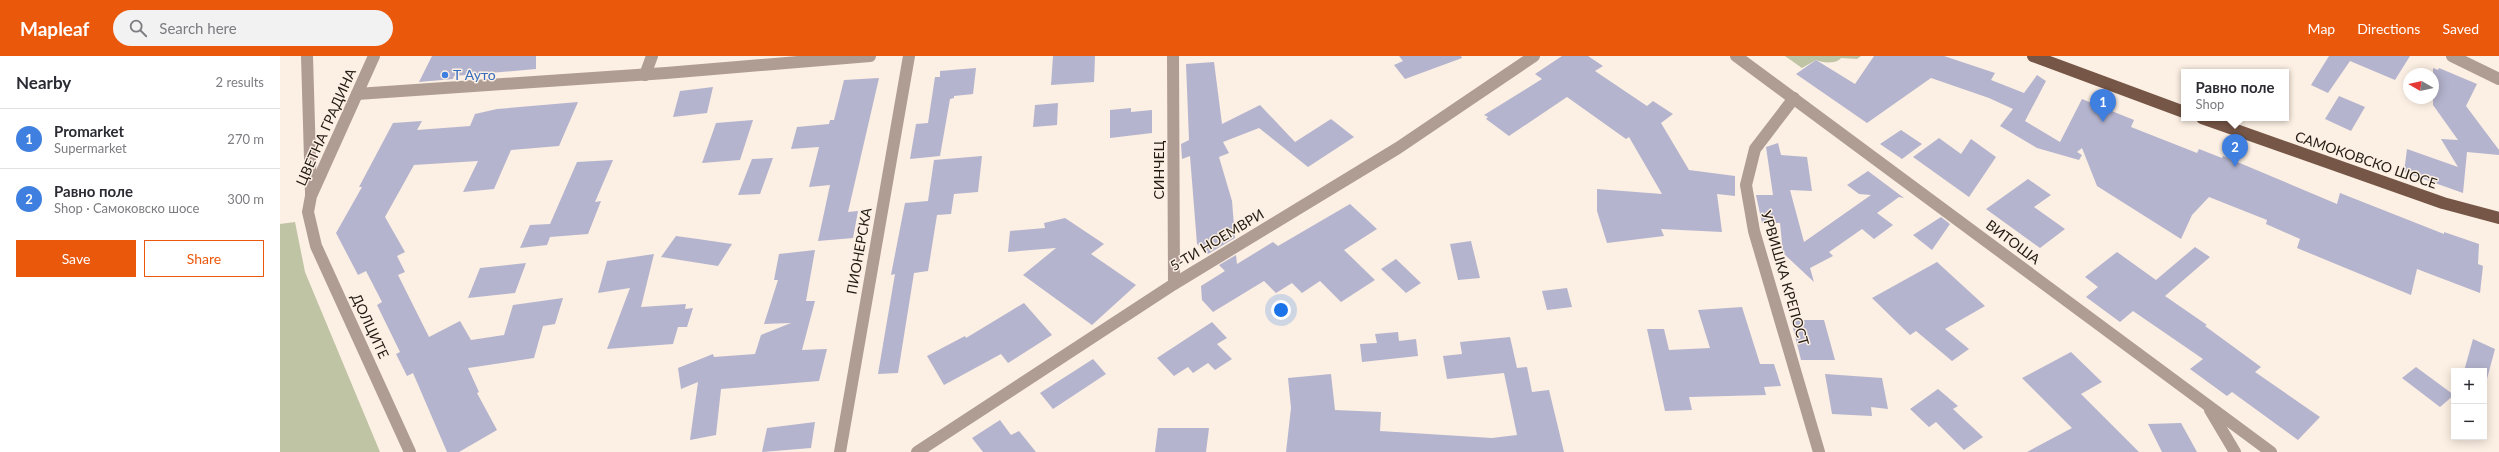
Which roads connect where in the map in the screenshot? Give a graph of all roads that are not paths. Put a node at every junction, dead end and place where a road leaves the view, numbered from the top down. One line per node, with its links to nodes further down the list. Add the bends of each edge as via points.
1 (307, 56): 17 (street)
2 (374, 56): 13 (street, ЦВЕТНА ГРАДИНА)
3 (652, 56): 11 (street)
4 (870, 56): 11 (street)
5 (909, 56): 23 (street, ПИОНЕРСКА)
6 (1173, 56): 20 (street, СИНЧЕЦ)
7 (1534, 56): 20 (street, 5-ТИ НОЕМВРИ, via 1398,148)
8 (1736, 56): 14 (street, ВИТОША)
9 (2033, 56): 15 (main road)
10 (2452, 56): 12 (street)
11 (645, 75): 13 (street)
12 (2499, 79)
13 (357, 94): 17 (street, ЦВЕТНА ГРАДИНА)
14 (1794, 98): 21 (street, ВИТОША); 25 (street, УРВИШКА КРЕПОСТ, via 1755,149 1746,185 1754,231)
15 (2181, 111)
16 (2211, 121): 19 (main road, САМОКОВСКО ШОСЕ, via 2444,203)
17 (311, 196): 18 (street, ЦВЕТНА ГРАДИНА)
18 (308, 212): 22 (street, ДОЛЦИТЕ, via 316,246)
19 (2499, 218)
20 (1174, 284): 24 (street, 5-ТИ НОЕМВРИ)
21 (2207, 405): 26 (street); 27 (street, ВИТОША)
22 (410, 452)
23 (840, 452)
24 (917, 452)
25 (1819, 452)
26 (2235, 452)
27 (2271, 452)

